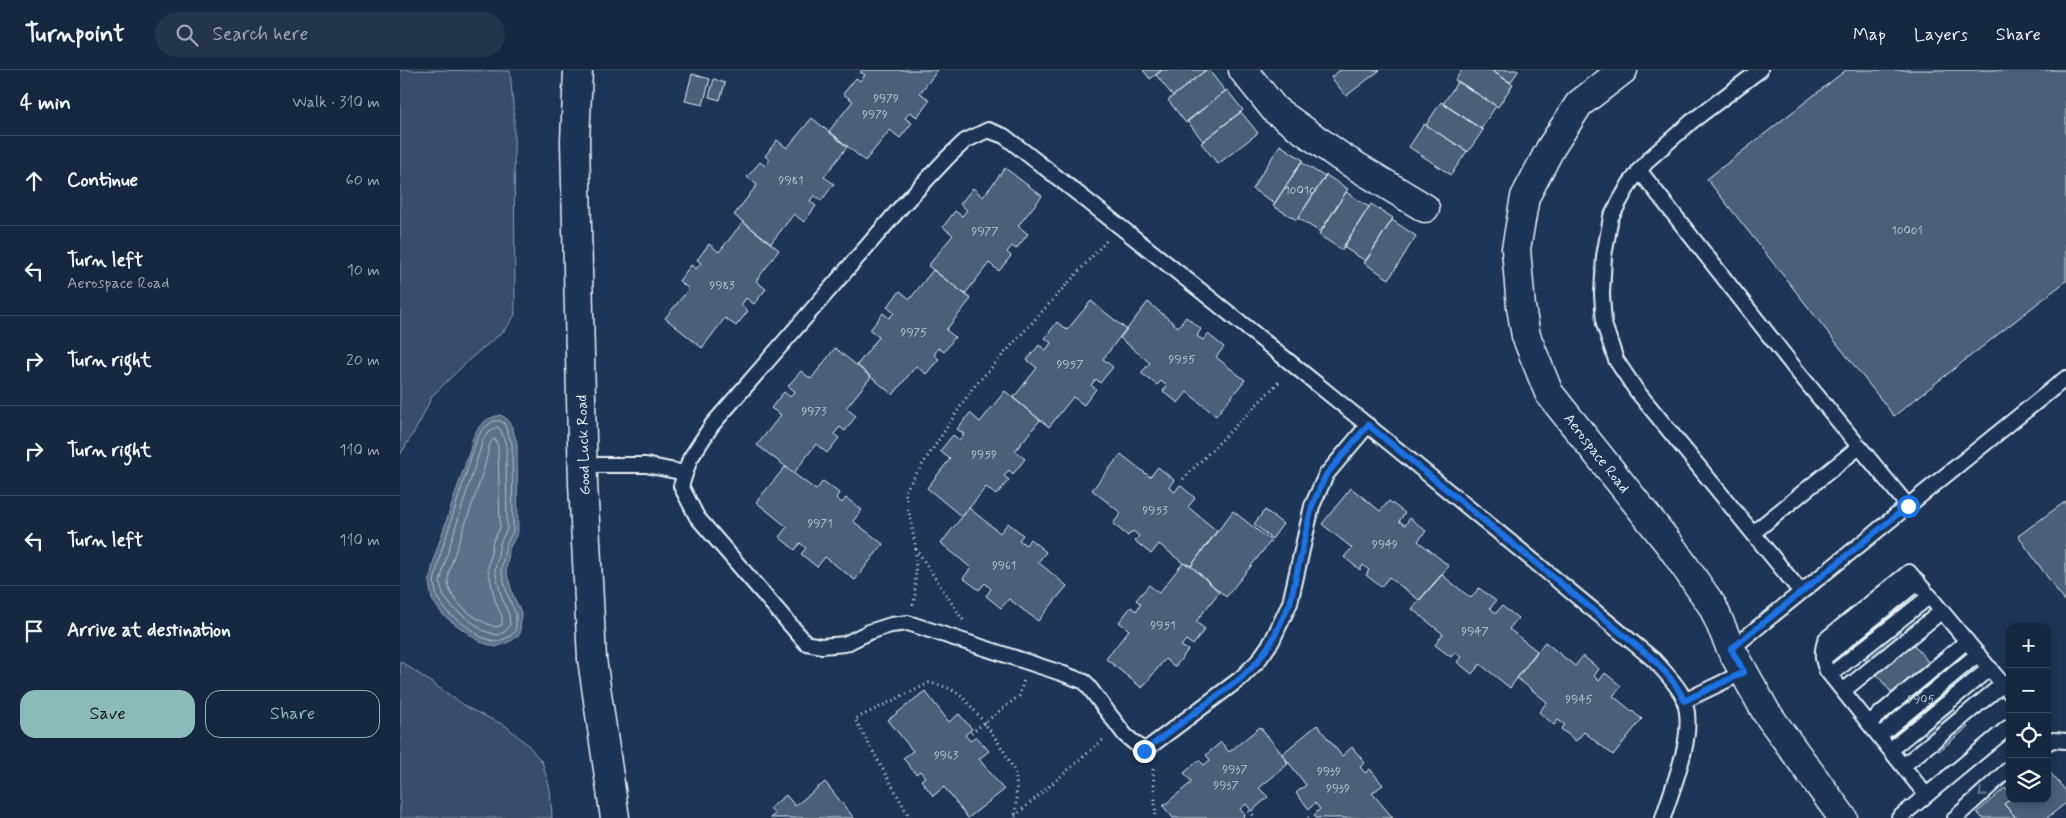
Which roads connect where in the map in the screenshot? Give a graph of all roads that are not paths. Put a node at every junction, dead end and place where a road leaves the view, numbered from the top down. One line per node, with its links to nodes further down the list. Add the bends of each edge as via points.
1 (578, 70): 10 (street, Good Luck Road, via 574,141)
2 (1243, 70): 6 (street, via 1276,110 1341,157)
3 (1623, 70): 19 (street, Aerospace Road, via 1579,104 1525,197 1516,250 1526,336 1549,392 1670,545 1713,607)
4 (1760, 70): 5 (lane, via 1684,128)
5 (1639, 170): 9 (lane); 13 (lane, via 1611,217 1604,256 1604,324 1616,360 1636,390)
6 (1425, 208)
7 (2066, 378): 12 (lane)
8 (1368, 425): 11 (lane, via 1120,225 1004,136 988,130 965,141 902,206 712,425); 11 (lane, via 1326,475 1312,506 1290,603 1272,641 1241,678 1144,751 1125,735 1085,682 908,623 869,632 845,644 821,646 806,643 697,517 681,486); 24 (lane, via 1654,660 1682,694)
9 (1859, 447): 12 (lane); 13 (lane)
10 (583, 465): 11 (lane, via 646,465); 34 (street, Good Luck Road, via 592,659)
11 (685, 473)
12 (1908, 506): 14 (lane)
13 (1753, 534): 14 (lane)
14 (1801, 592): 19 (lane)
15 (1930, 596): 16 (lane); 21 (lane); 21 (lane, via 1909,572 1826,639 1822,659)
16 (1942, 610): 17 (lane); 23 (lane)
17 (1967, 641): 18 (lane); 25 (lane)
18 (1978, 654): 20 (lane); 27 (lane)
19 (1737, 661): 24 (lane); 36 (street, Aerospace Road, via 1766,712)
20 (1990, 668): 22 (lane); 30 (lane)
21 (1830, 676): 23 (lane)
22 (2006, 688): 31 (lane)
23 (1843, 691): 25 (lane)
24 (1684, 701): 35 (lane, via 1687,717 1685,746)
25 (1868, 723): 27 (lane)
26 (2006, 729): 33 (lane)
27 (1879, 736): 30 (lane)
28 (2051, 741): 29 (lane)
29 (2066, 741)
30 (1890, 750): 31 (lane)
31 (1903, 766): 33 (lane)
32 (2006, 772): 38 (lane, one-way to 38)
33 (1926, 796): 37 (lane)
34 (615, 818)
35 (1663, 818)
36 (1843, 818)
37 (1899, 818)
38 (1955, 818)

